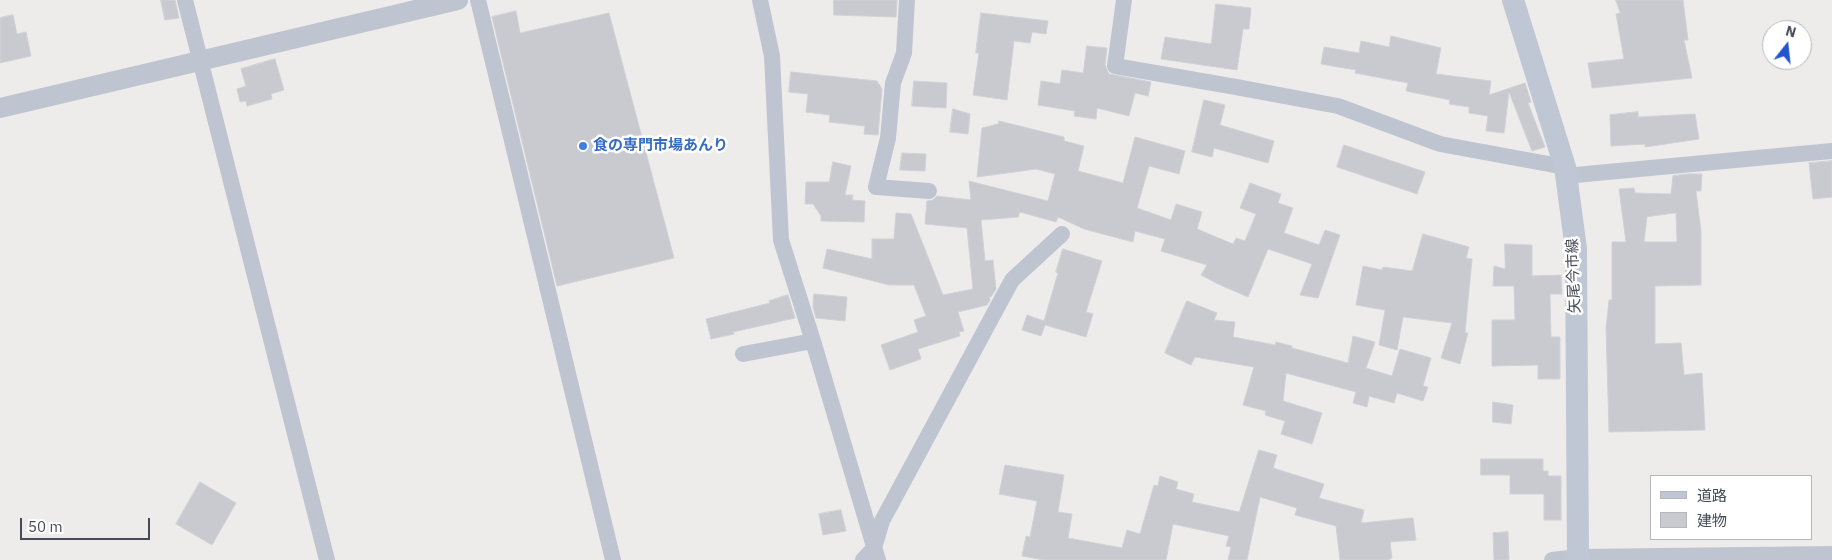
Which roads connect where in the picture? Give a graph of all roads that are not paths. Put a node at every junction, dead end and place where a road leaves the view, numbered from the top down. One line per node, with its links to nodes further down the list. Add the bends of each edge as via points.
1 (185, 0): 8 (street)
2 (458, 0): 8 (street)
3 (478, 0): 20 (street)
4 (760, 0): 14 (street, via 772,56 781,240)
5 (908, 0): 12 (street, via 904,53 893,83 888,138 876,187)
6 (1124, 0): 11 (street, via 1115,66 1338,106 1440,144)
7 (1514, 0): 11 (main road, 矢尾今市線)
8 (200, 60): 9 (street); 19 (street)
9 (0, 108)
10 (1832, 151): 11 (street)
11 (1565, 172): 18 (main road, 矢尾今市線, via 1576,249)
12 (929, 190)
13 (1062, 234): 17 (street, via 1012,280 882,521)
14 (813, 341): 15 (street); 17 (street)
15 (743, 354)
16 (1832, 554): 18 (street)
17 (872, 556)
18 (1578, 558): 21 (street)
19 (327, 560)
20 (613, 560)
21 (1552, 560)

